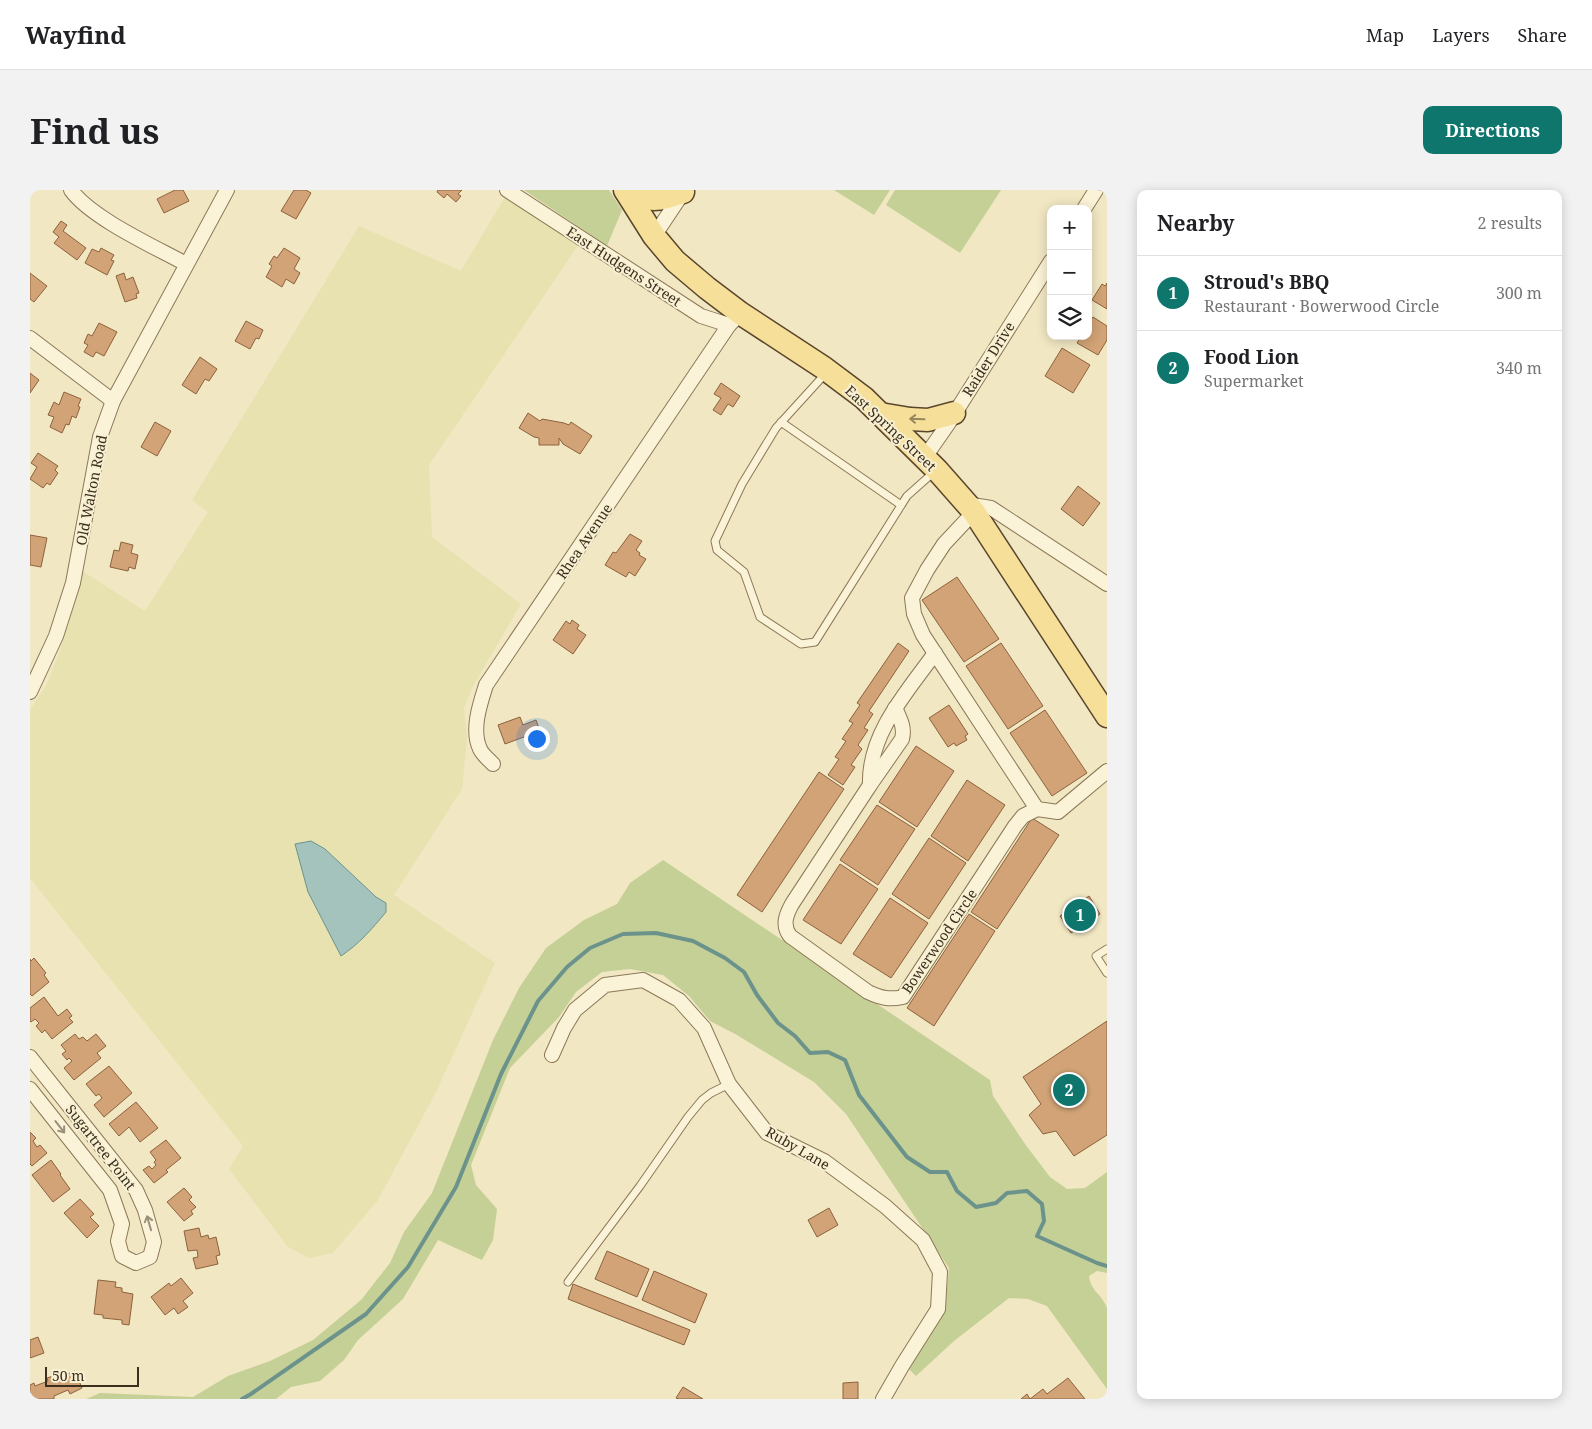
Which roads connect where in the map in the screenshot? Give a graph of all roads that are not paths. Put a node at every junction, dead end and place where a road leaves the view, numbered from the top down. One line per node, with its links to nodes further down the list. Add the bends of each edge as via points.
1 (72, 190): 9 (street, via 77,199 106,220)
2 (227, 190): 9 (street, Old Walton Road)
3 (508, 190): 11 (street, East Hudgens Street, via 702,316)
4 (1096, 190): 7 (street)
5 (625, 191): 6 (main road, via 658,200); 8 (main road, East Spring Street)
6 (684, 191): 8 (street)
7 (1087, 205)
8 (654, 236): 11 (main road, East Spring Street)
9 (186, 264): 14 (street, Old Walton Road)
10 (1047, 267): 16 (street, Raider Drive)
11 (734, 319): 13 (main road, East Spring Street); 26 (street, Rhea Avenue, via 486,686 476,728 480,749)
12 (30, 338): 14 (street)
13 (828, 371): 15 (main road, East Spring Street); 17 (lane)
14 (114, 401): 23 (street, Old Walton Road, via 100,437 72,583 56,636)
15 (880, 414): 16 (main road, one-way to 15, via 928,420); 18 (main road, East Spring Street)
16 (954, 414): 18 (street, Raider Drive)
17 (781, 422): 19 (lane); 19 (lane, via 742,484 715,540 717,550 744,572 760,617 801,644 815,642)
18 (931, 463): 19 (lane); 20 (main road, East Spring Street)
19 (901, 505)
20 (970, 508): 21 (street, via 991,508); 22 (street, via 927,570 912,598 914,614); 25 (main road, East Spring Street)
21 (1107, 584)
22 (935, 653): 24 (street, Bowerwood Circle); 29 (street)
23 (30, 692)
24 (895, 708): 28 (street, Bowerwood Circle, via 873,756); 28 (street, Bowerwood Circle, via 902,722 902,739)
25 (1107, 716)
26 (493, 764)
27 (1107, 771): 29 (street, via 1058,812)
28 (870, 785): 29 (street, Bowerwood Circle, via 792,904 785,924 790,936 868,992 891,1000 903,997 1015,826 1023,816)
29 (1037, 809)
30 (1107, 949): 31 (lane, via 1096,956)
31 (1107, 973)
32 (552, 1055): 34 (street, Ruby Lane, via 575,1010 605,985 643,980 679,1000 704,1028)
33 (30, 1057): 35 (street, Sugartree Point, one-way to 33, via 110,1190 122,1224 118,1241 122,1256 136,1263 150,1257 154,1242 136,1190)
34 (729, 1084): 36 (lane, via 702,1100 688,1117); 37 (street, Ruby Lane, via 767,1133 824,1161 885,1206 923,1240 940,1272 938,1309)
35 (30, 1089)
36 (568, 1282)
37 (883, 1399)

